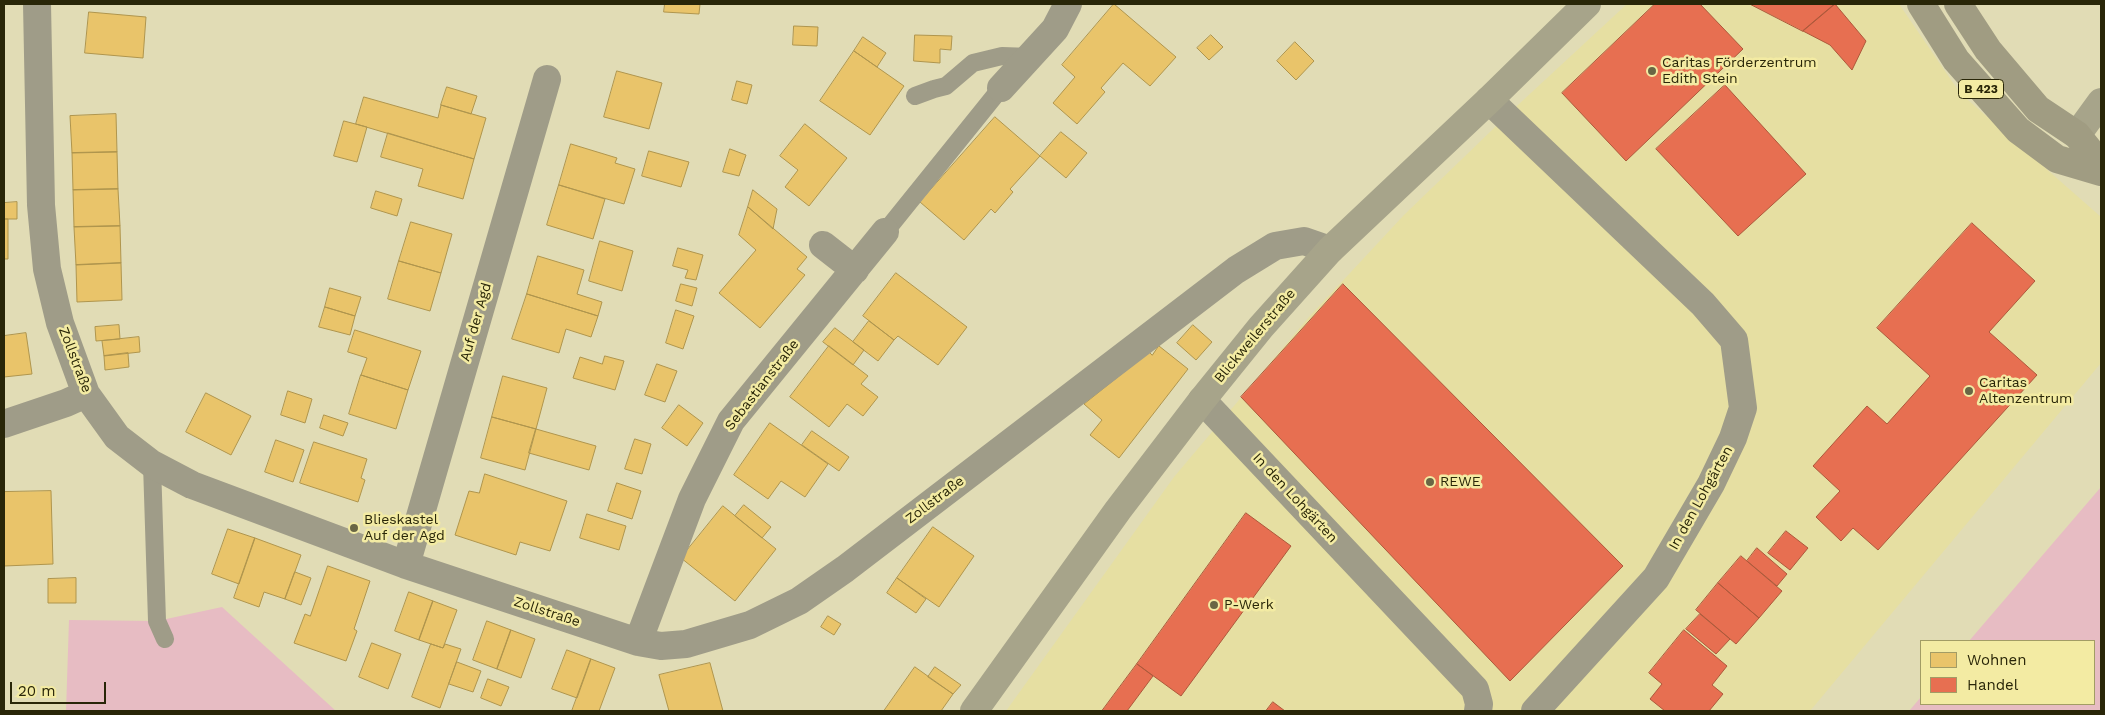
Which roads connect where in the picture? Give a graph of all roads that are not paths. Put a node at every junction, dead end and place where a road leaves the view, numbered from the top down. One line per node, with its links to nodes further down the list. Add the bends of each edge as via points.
1 (36, 4): 19 (street, Zollstraße, via 41,206 48,269 60,323)
2 (1068, 4): 6 (street, via 1055,29)
3 (1587, 4): 10 (street, Blickweilerstraße)
4 (1921, 4): 14 (main road, B 423, via 1956,60 2018,130 2057,160)
5 (1958, 4): 12 (main road, B 423, via 1988,50 2038,109)
6 (1031, 57): 8 (street); 9 (lane, via 1002,56 973,63 946,86)
7 (547, 79): 23 (street, Auf der Agd)
8 (1001, 88): 15 (lane)
9 (915, 96)
10 (1489, 100): 17 (street, Blickweilerstraße); 28 (street, In den Lohgärten, via 1703,304 1734,340 1743,408 1711,484 1656,578)
11 (2101, 102): 12 (street)
12 (2076, 135): 13 (main road, B 423)
13 (2101, 165)
14 (2101, 172)
15 (885, 232): 18 (street, Sebastianstraße)
16 (823, 245): 18 (street)
17 (1330, 250): 20 (street, Blickweilerstraße, via 1261,327); 25 (street, Zollstraße, via 1304,241 1274,246 1236,270 845,570 799,601 750,624 686,644 660,646)
18 (854, 270): 25 (street, Sebastianstraße, via 731,421 692,499)
19 (86, 394): 21 (street); 22 (street, Zollstraße, via 117,437)
20 (1202, 400): 26 (street, Blickweilerstraße, via 1118,510); 27 (street, In den Lohgärten, via 1475,688)
21 (4, 424)
22 (152, 464): 23 (street, Zollstraße, via 192,485); 24 (lane, via 157,620)
23 (406, 565): 25 (street, Zollstraße)
24 (165, 639)
25 (638, 642)
26 (974, 711)
27 (1478, 711)
28 (1535, 711)

